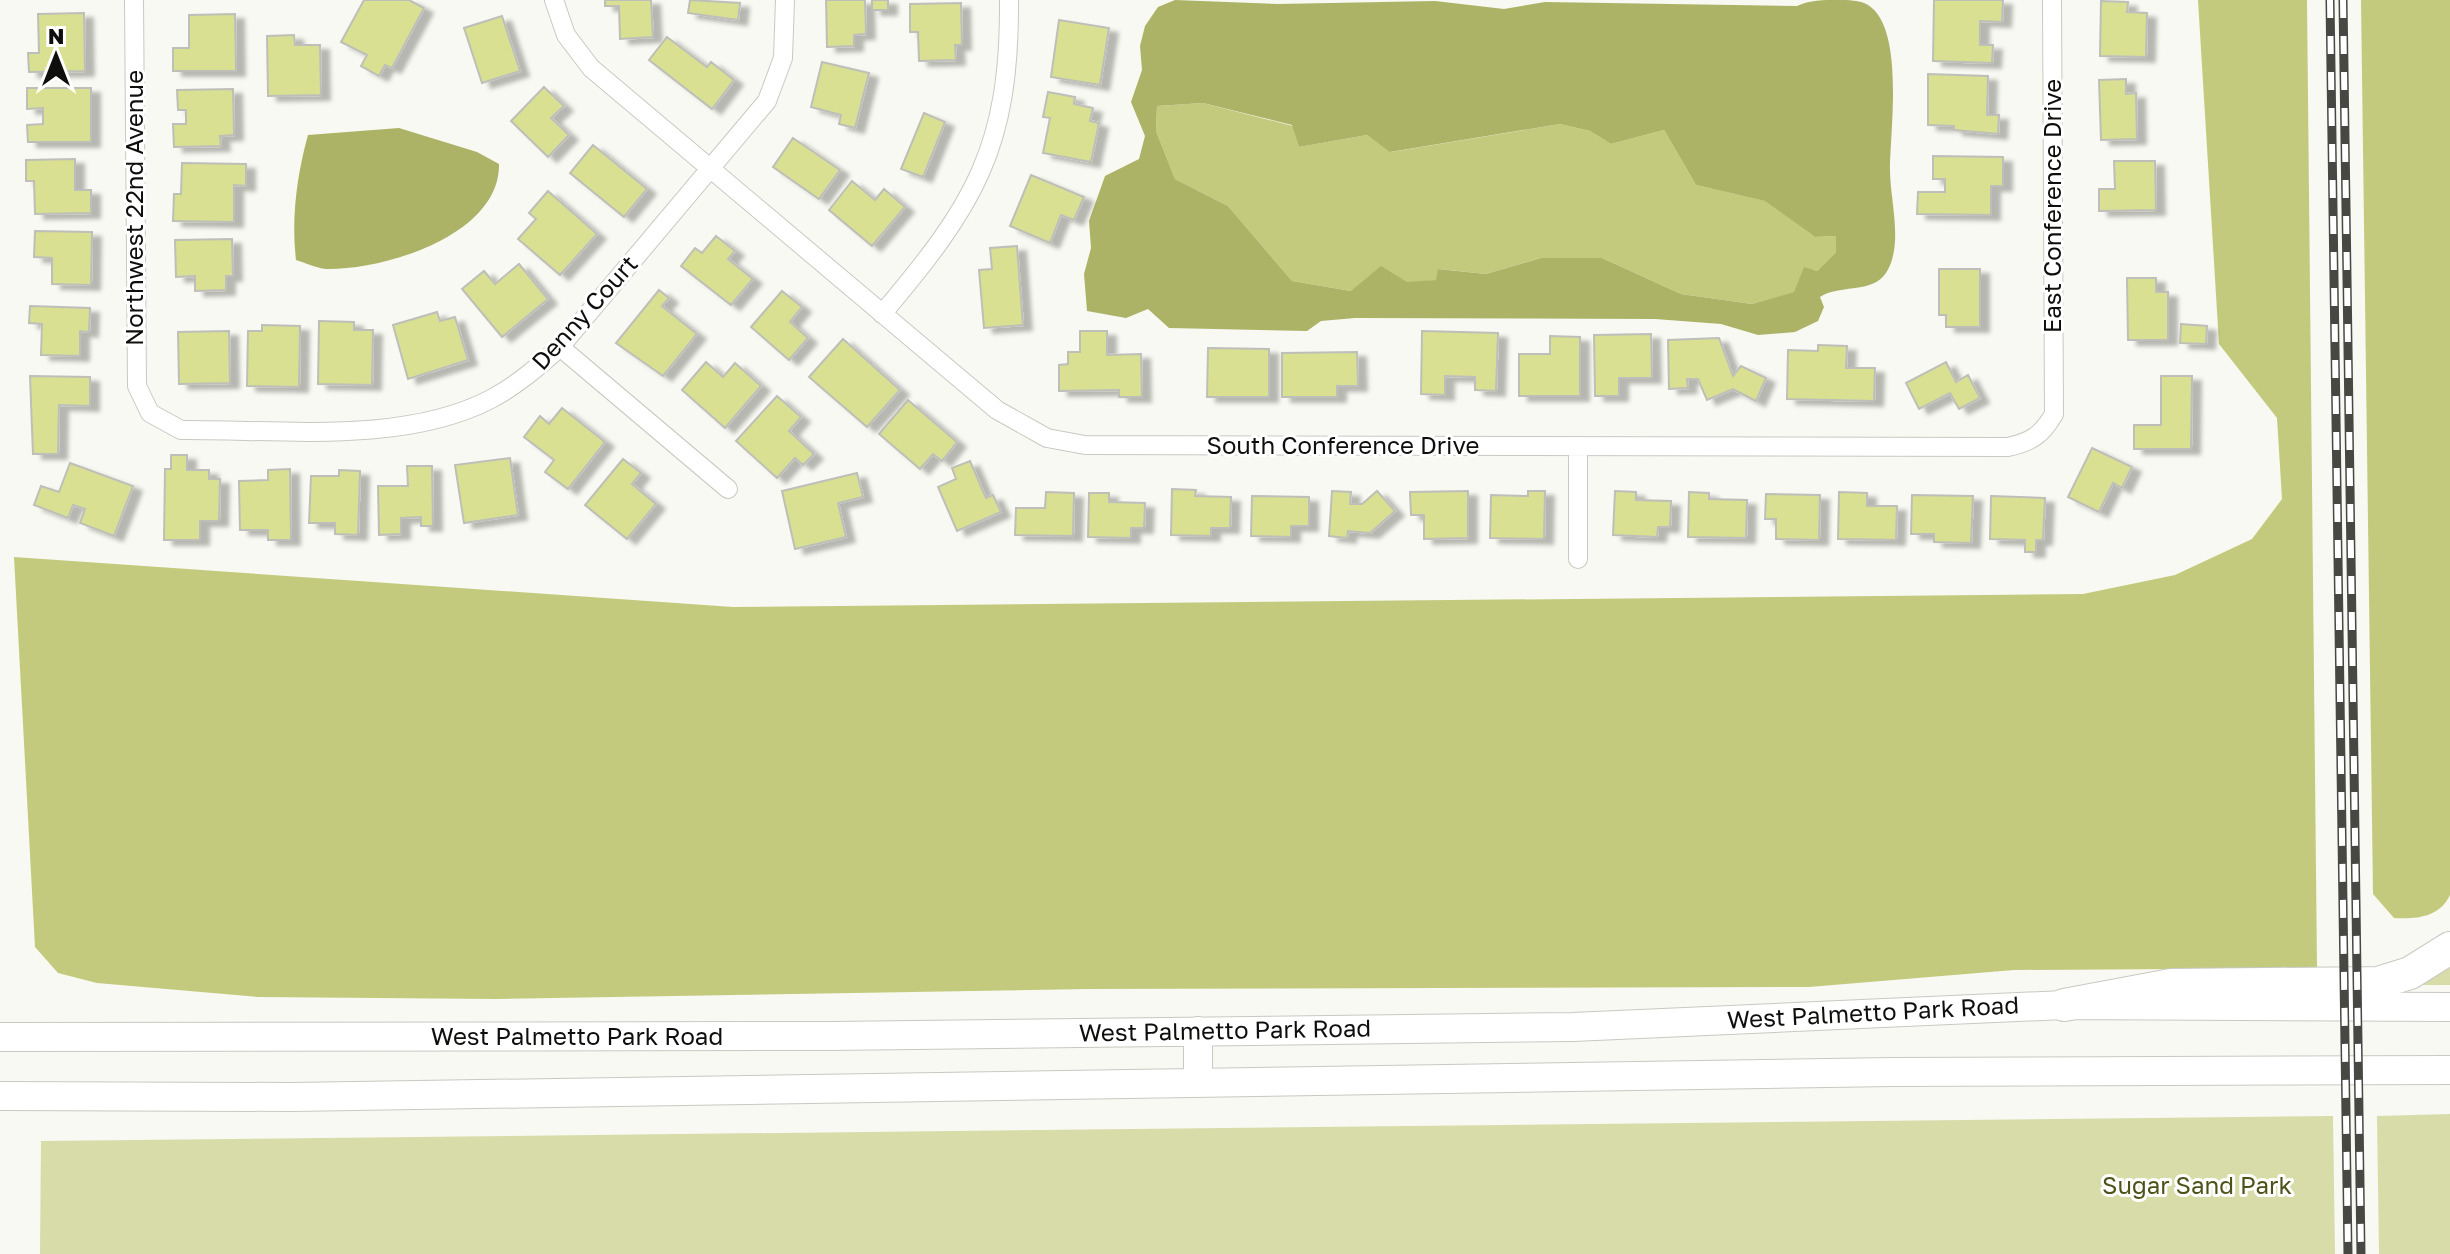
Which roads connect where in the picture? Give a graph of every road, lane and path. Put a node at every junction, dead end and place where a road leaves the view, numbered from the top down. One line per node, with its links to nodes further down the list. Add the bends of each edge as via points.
1 (134, 0): 10 (street, Northwest 22nd Avenue, via 137,386)
2 (554, 0): 6 (street, South Conference Drive, via 566,35 591,68)
3 (785, 0): 6 (street, Denny Court, via 777,80 767,101)
4 (1009, 0): 7 (street, via 1007,72 984,168 946,237)
5 (2052, 0): 9 (street, East Conference Drive)
6 (711, 169): 7 (street, South Conference Drive); 8 (street, Denny Court)
7 (882, 314): 11 (street, South Conference Drive, via 1012,422 1066,443)
8 (560, 347): 10 (street, Denny Court, via 528,376 490,399 407,427 181,430); 12 (street)
9 (2054, 411): 11 (street, South Conference Drive, via 2044,431 2028,443 2008,447)
10 (150, 413)
11 (1578, 446): 13 (street)
12 (728, 489)
13 (1578, 559)
14 (2450, 948): 15 (highway, via 2410,973 2378,983 2171,985)
15 (2064, 1005): 16 (main road, West Palmetto Park Road); 17 (main road, West Palmetto Park Road, via 1573,1027)
16 (2450, 1007)
17 (1198, 1031): 18 (main road, West Palmetto Park Road); 20 (main road)
18 (0, 1037)
19 (2450, 1070): 20 (main road)
20 (1198, 1083): 21 (main road, via 292,1097)
21 (0, 1096)

